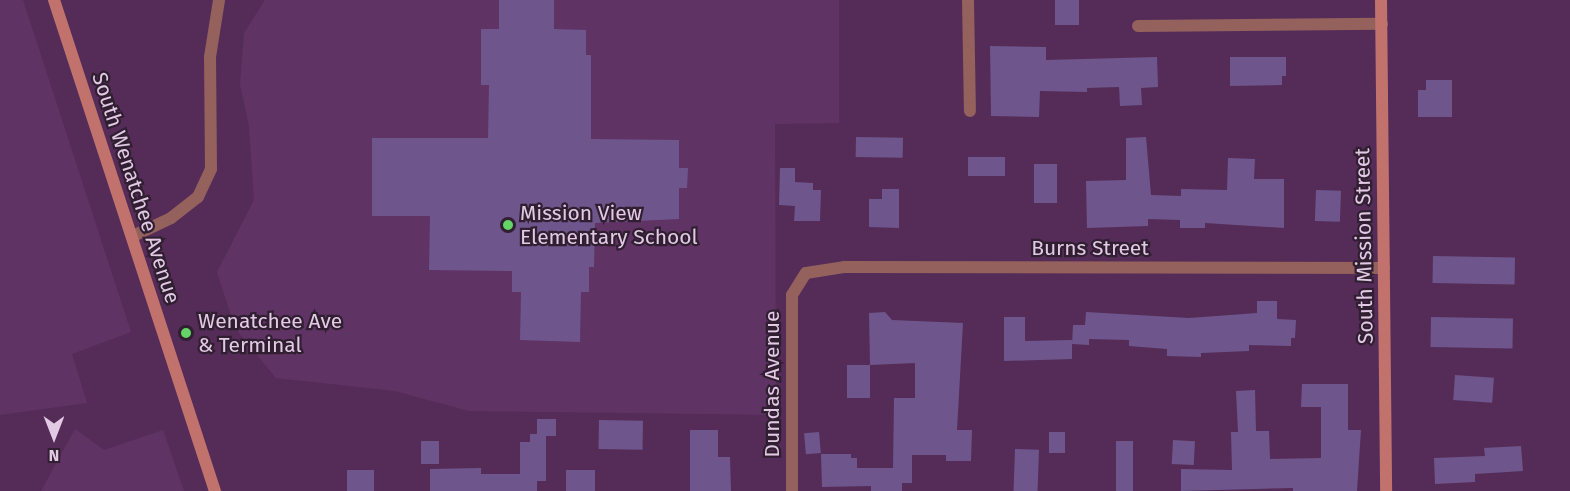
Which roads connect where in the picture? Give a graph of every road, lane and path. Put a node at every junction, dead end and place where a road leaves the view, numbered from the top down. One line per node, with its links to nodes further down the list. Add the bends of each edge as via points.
1 (54, 0): 8 (main road, South Wenatchee Avenue)
2 (219, 0): 8 (street, via 210,57 211,169 198,197 171,218)
3 (968, 0): 7 (street)
4 (1381, 0): 5 (main road, South Mission Street)
5 (1382, 24): 6 (street); 9 (main road, South Mission Street)
6 (1138, 26)
7 (970, 111)
8 (133, 236): 11 (main road, South Wenatchee Avenue)
9 (1384, 268): 10 (street, Burns Street, via 844,267 819,269); 13 (main road, South Mission Street)
10 (800, 279): 12 (street, Dundas Avenue, via 792,295 791,310)
11 (215, 491)
12 (792, 491)
13 (1386, 491)

